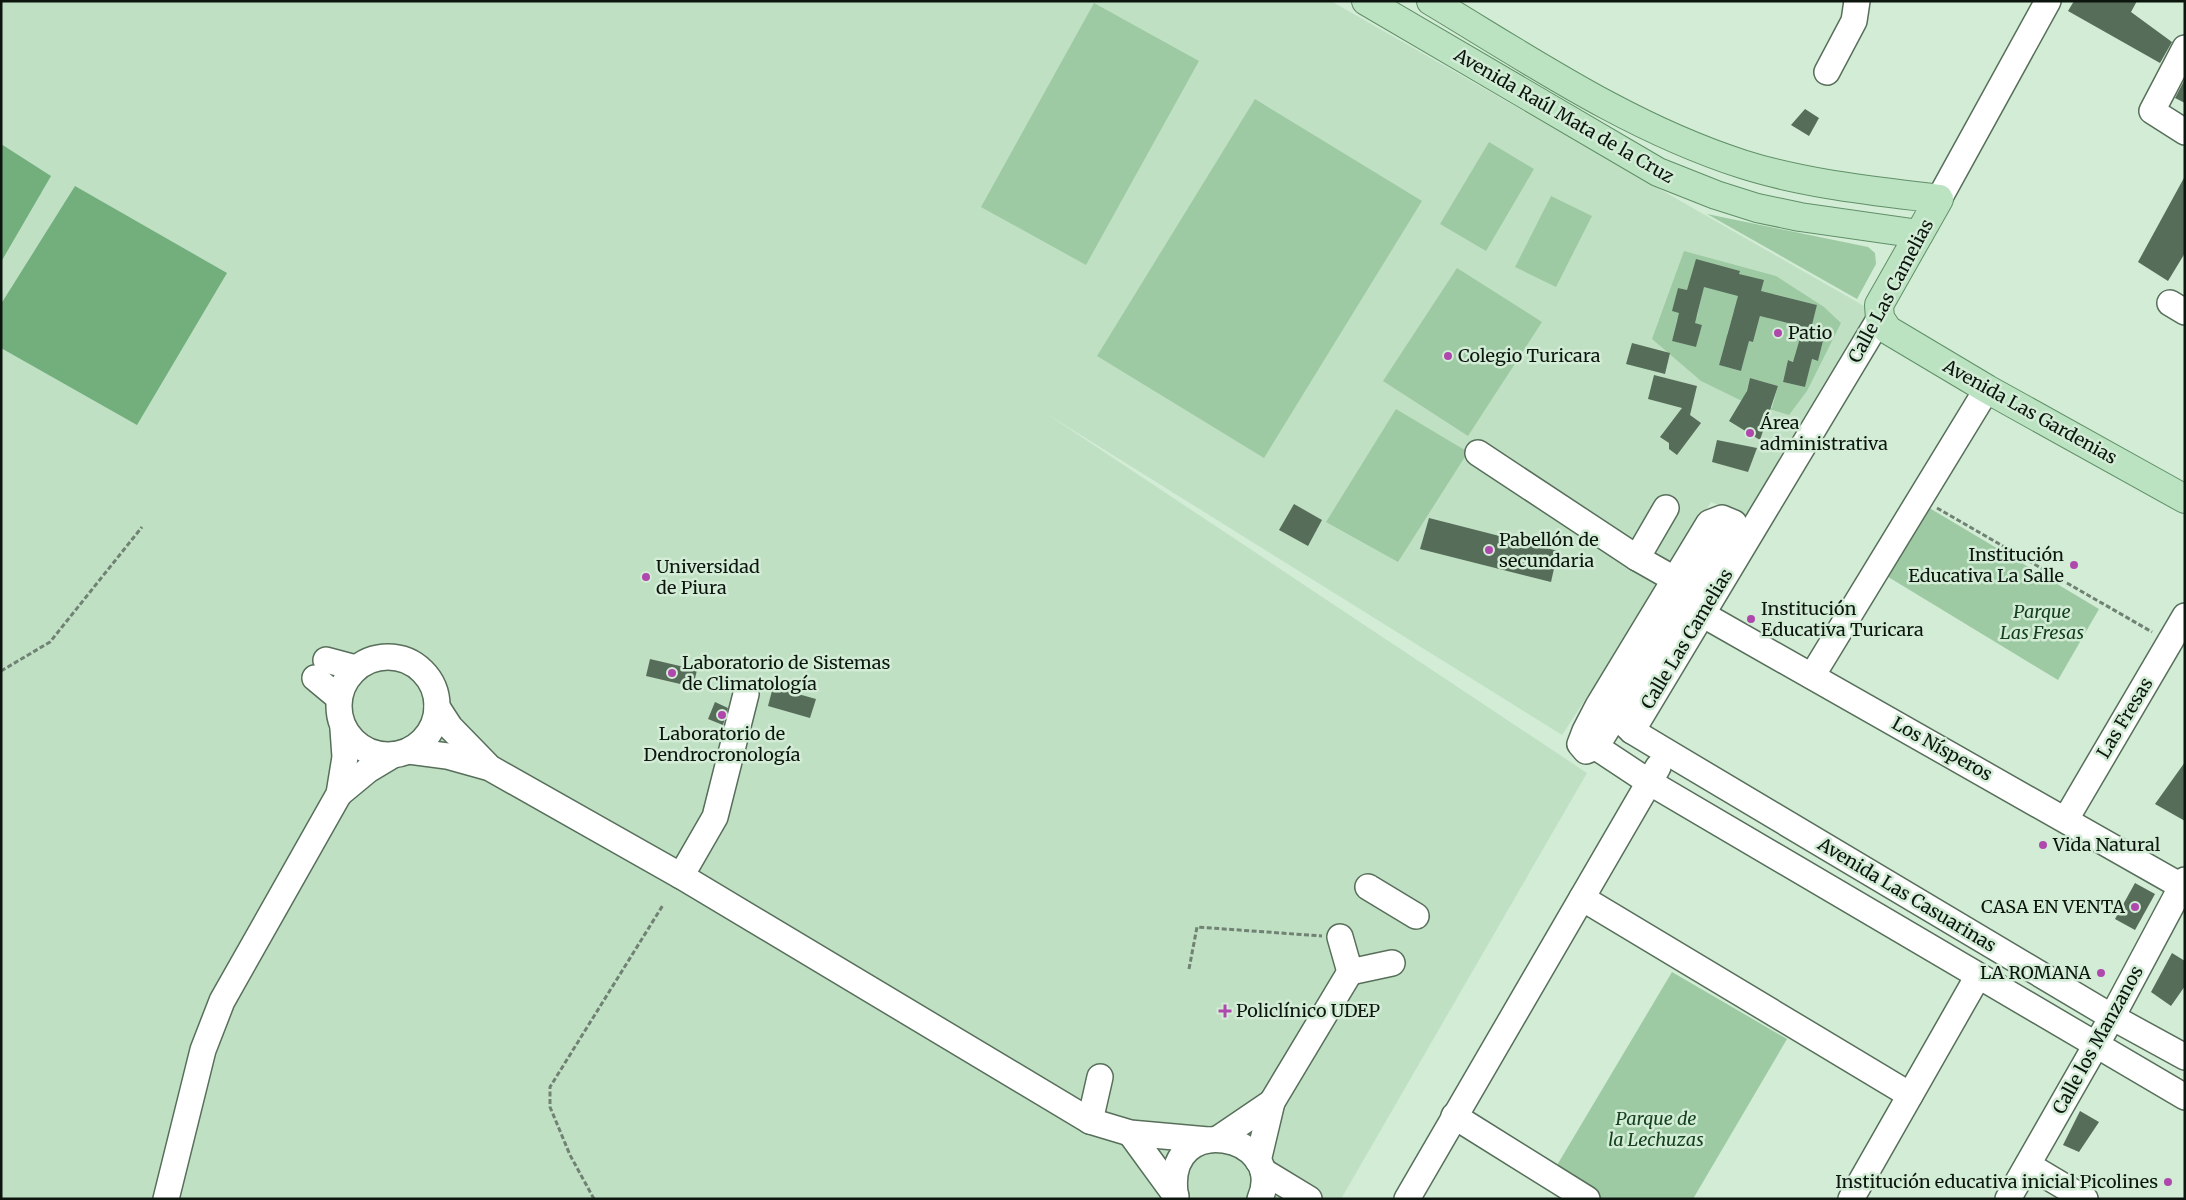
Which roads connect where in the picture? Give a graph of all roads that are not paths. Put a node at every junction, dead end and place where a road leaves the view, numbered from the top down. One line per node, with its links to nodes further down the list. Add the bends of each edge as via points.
1 (1366, 1): 9 (main road, Avenida Raúl Mata de la Cruz, via 1658,172 1757,208)
2 (1431, 1): 8 (main road, Avenida Raúl Mata de la Cruz, via 1602,102 1674,139 1743,164 1810,180)
3 (1857, 1): 6 (street, via 1854,20)
4 (2048, 1): 8 (street, Calle Las Camelias)
5 (2185, 48): 7 (street, via 2152,111)
6 (1827, 72)
7 (2185, 132)
8 (1939, 199): 10 (main road, Calle Las Camelias)
9 (1864, 226): 10 (main road, Avenida Raúl Mata de la Cruz); 11 (main road, via 1884,233 1896,244 1896,266)
10 (1919, 234): 11 (main road, Calle Las Camelias)
11 (1888, 290): 12 (main road, Calle Las Camelias, via 1879,305)
12 (1880, 318): 13 (main road, Avenida Las Gardenias, via 1888,330); 19 (street, Calle Las Camelias)
13 (1987, 389): 15 (main road, Avenida Las Gardenias); 22 (street)
14 (1478, 453): 17 (street)
15 (2185, 498)
16 (1666, 508): 17 (street)
17 (1637, 558): 18 (street)
18 (1674, 580): 26 (street, via 1709,523 1722,518 1734,523); 28 (street, Avenida Las Casuarinas, via 1585,731 1580,744 1586,752)
19 (1702, 614): 22 (street, Los Nísperos); 26 (street, Calle Las Camelias)
20 (2185, 616): 34 (street, Las Fresas)
21 (356, 668): 24 (street, via 342,686); 24 (street, via 321,669); 25 (street, via 368,660 382,657 409,661 430,680 436,693)
22 (1812, 676): 34 (street, Los Nísperos)
23 (746, 694): 35 (street, via 715,817)
24 (338, 698): 27 (street, via 339,719)
25 (437, 707): 30 (street, via 432,728 422,741); 31 (street, via 450,727)
26 (1624, 723): 28 (street); 29 (street, Avenida Las Casuarinas)
27 (344, 729): 30 (street, via 350,739 369,752); 33 (street, via 345,757)
28 (1596, 747): 32 (street, Avenida Las Casuarinas)
29 (1667, 752): 32 (street); 44 (street, Avenida Las Casuarinas)
30 (401, 753): 31 (street, via 447,756); 33 (street, via 362,774)
31 (490, 768): 35 (street)
32 (1649, 782): 38 (street); 43 (street, Avenida Las Casuarinas)
33 (338, 794): 58 (street, via 222,1001 202,1050)
34 (2066, 819): 36 (street, Los Nísperos)
35 (681, 876): 52 (street)
36 (2183, 883): 44 (street, Calle los Manzanos)
37 (1368, 887): 39 (street)
38 (1582, 898): 48 (street); 51 (street)
39 (1416, 916)
40 (1340, 937): 42 (street)
41 (1392, 963): 42 (street)
42 (1350, 972): 50 (street)
43 (1978, 976): 45 (street, Avenida Las Casuarinas); 48 (street)
44 (2112, 1017): 45 (street, Calle los Manzanos); 46 (street, Avenida Las Casuarinas)
45 (2096, 1045): 49 (street, Avenida Las Casuarinas); 55 (street, Calle los Manzanos)
46 (2185, 1057)
47 (1100, 1077): 52 (street)
48 (1910, 1095): 63 (street)
49 (2185, 1097)
50 (1272, 1102): 54 (street); 56 (street)
51 (1454, 1116): 61 (street); 62 (street)
52 (1090, 1121): 53 (street)
53 (1130, 1133): 54 (street); 57 (street)
54 (1214, 1139): 56 (street, via 1231,1140 1241,1145); 57 (street, via 1187,1151 1180,1160 1174,1182)
55 (2028, 1165): 64 (street, Calle los Manzanos); 65 (street)
56 (1260, 1166): 59 (street, via 1263,1184); 60 (street)
57 (1176, 1196)
58 (166, 1199)
59 (1260, 1199)
60 (1309, 1199)
61 (1407, 1199)
62 (1586, 1199)
63 (1851, 1199)
64 (2008, 1199)
65 (2085, 1199)

